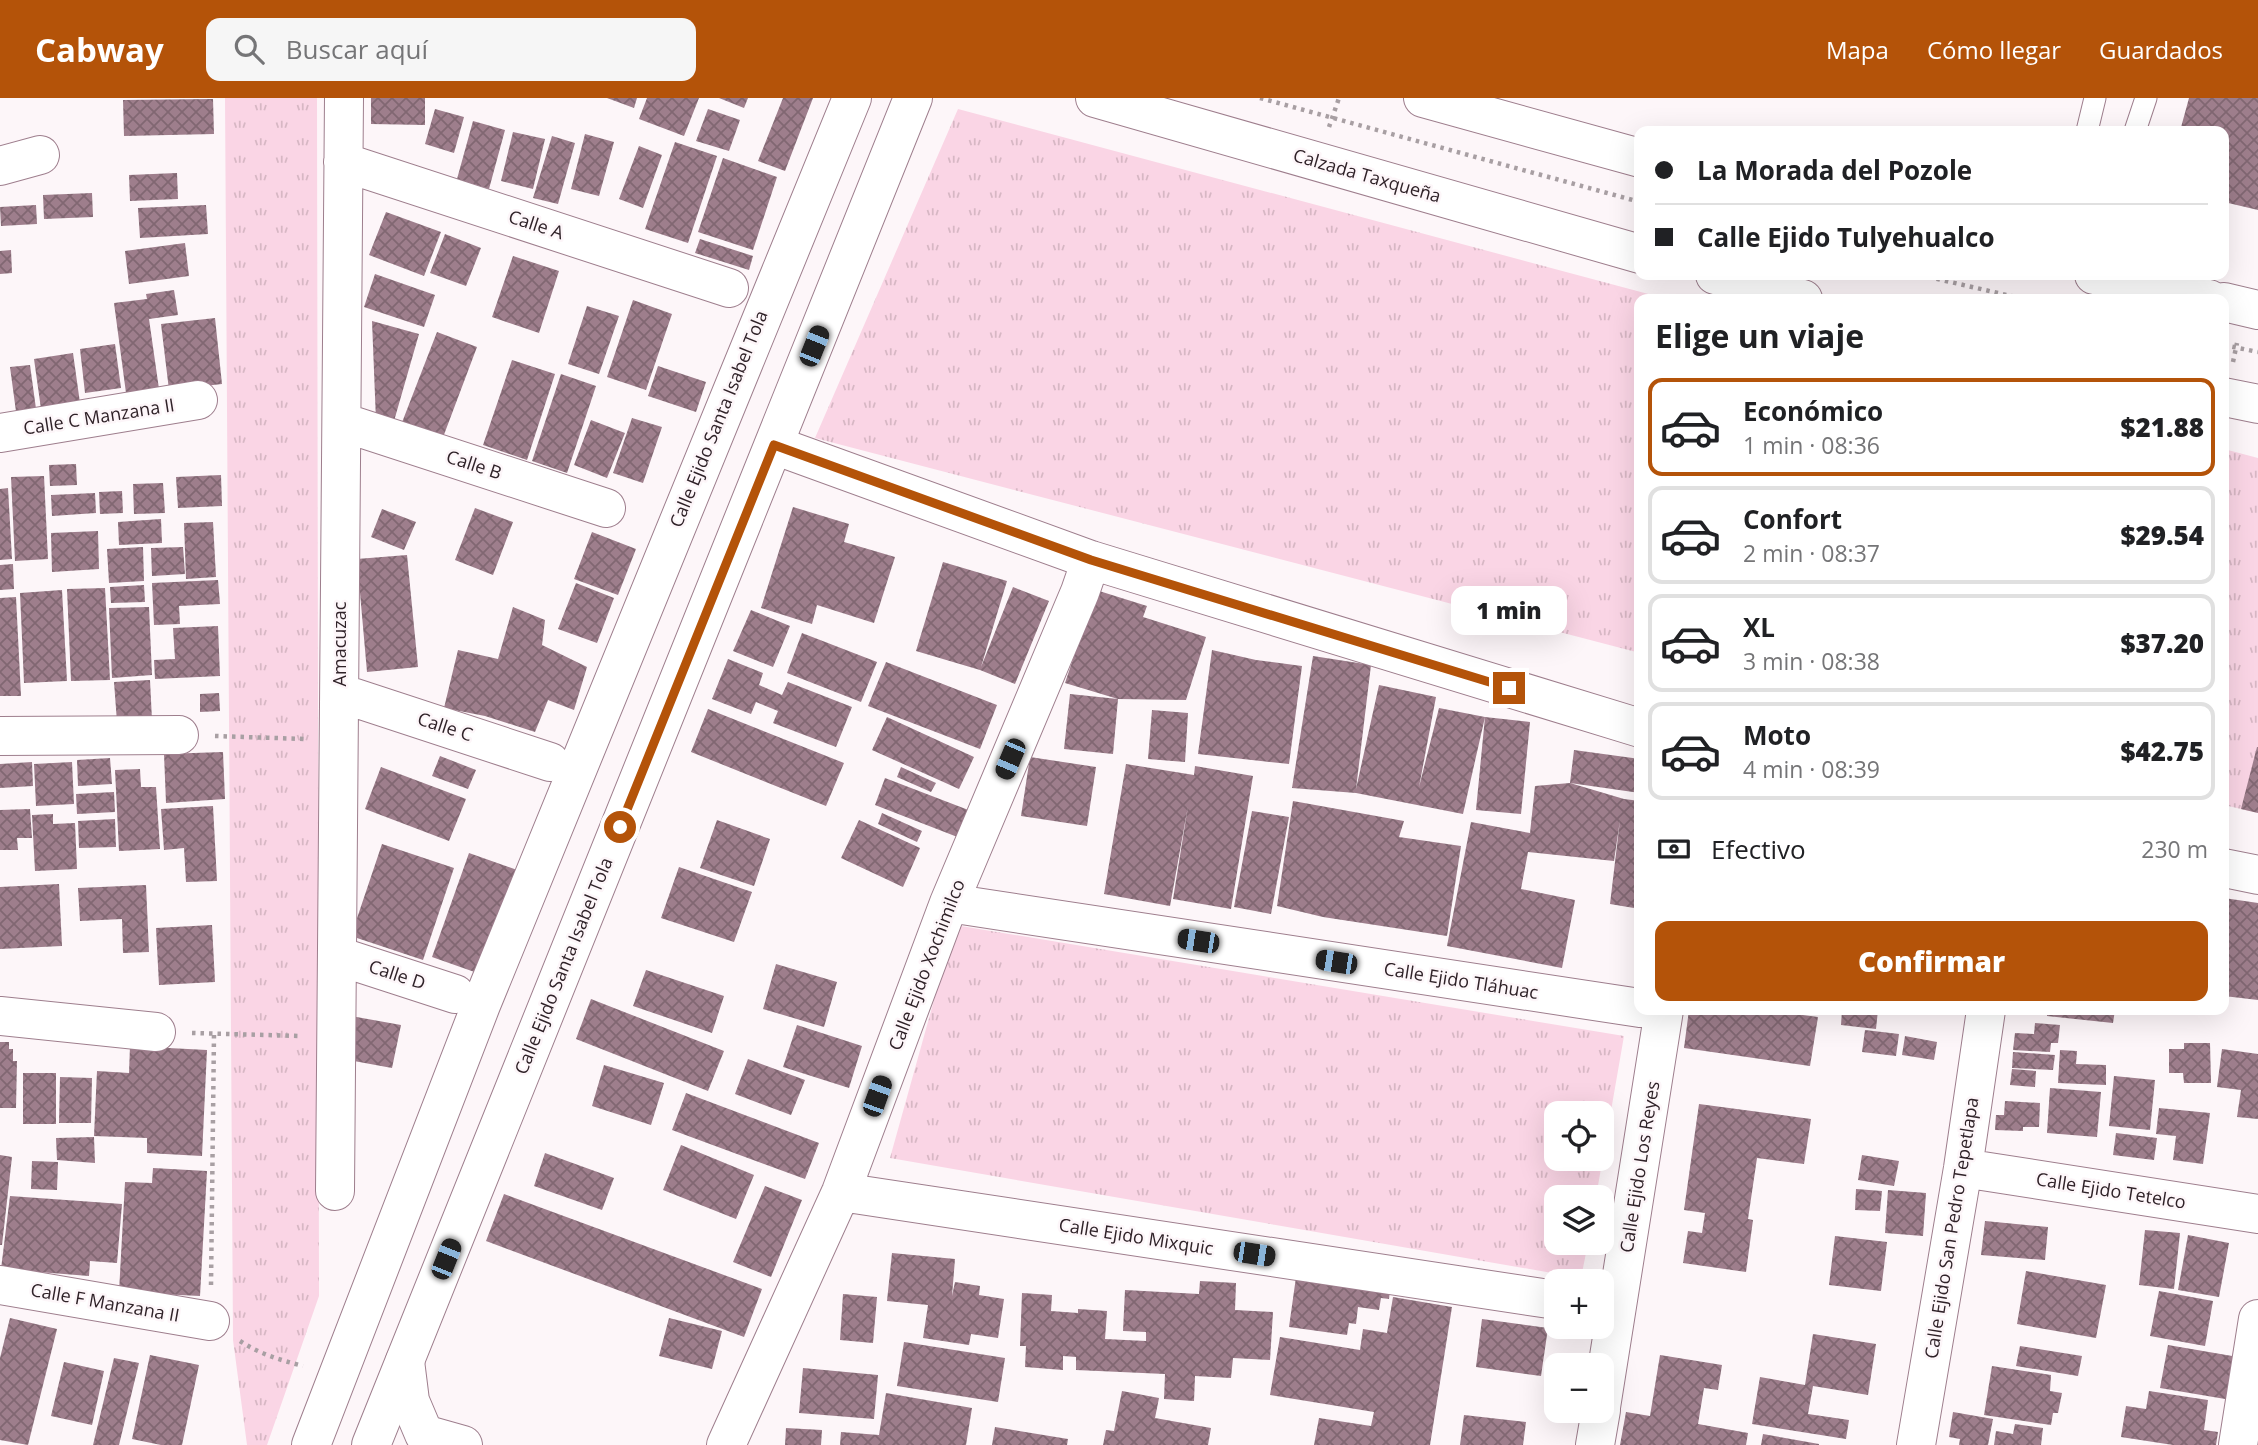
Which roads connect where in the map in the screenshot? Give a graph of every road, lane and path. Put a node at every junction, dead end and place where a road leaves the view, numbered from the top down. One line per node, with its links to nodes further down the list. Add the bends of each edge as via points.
1 (344, 98): 13 (street, Amacuzac)
2 (852, 98): 63 (street, Calle Ejido Santa Isabel Tola, via 481,1005)
3 (913, 98): 32 (street, Calle Ejido Santa Isabel Tola)
4 (1095, 98): 16 (street, Calzada Taxqueña)
5 (1260, 98): 15 (path)
6 (1423, 98): 12 (street)
7 (2095, 98): 9 (lane)
8 (2146, 98): 10 (lane)
9 (2088, 126)
10 (2137, 126)
11 (40, 155): 14 (street)
12 (1634, 156)
13 (344, 162): 20 (street, Calle A); 30 (street, Amacuzac)
14 (0, 166)
15 (1634, 200)
16 (1634, 252)
17 (1742, 280): 21 (street)
18 (1942, 280): 22 (path)
19 (2116, 280): 23 (street)
20 (729, 288)
21 (1797, 290)
22 (2002, 294)
23 (2182, 294)
24 (2234, 305): 26 (path)
25 (2229, 346): 26 (path)
26 (2236, 348): 27 (path); 28 (path)
27 (2258, 352)
28 (2236, 399)
29 (198, 400): 31 (street, Calle C Manzana II)
30 (342, 422): 33 (street, Calle B); 35 (street, Amacuzac)
31 (0, 433)
32 (774, 445): 34 (street); 62 (street, Calle Ejido Santa Isabel Tola)
33 (606, 508)
34 (1091, 560): 36 (street); 43 (street, Calle Ejido Xochimilco)
35 (340, 693): 39 (street, Amacuzac); 40 (street, Calle C)
36 (1634, 726)
37 (0, 736): 38 (street)
38 (179, 736): 39 (path)
39 (340, 740): 44 (street, Amacuzac)
40 (550, 762)
41 (2229, 869): 42 (street)
42 (2258, 875)
43 (949, 903): 46 (street, Calle Ejido Tláhuac); 55 (street, Calle Ejido Xochimilco)
44 (338, 956): 45 (street, Calle D); 52 (street, Amacuzac)
45 (455, 994)
46 (1634, 1007)
47 (1654, 1015): 57 (street, Calle Ejido Los Reyes)
48 (1985, 1015): 53 (street, Calle Ejido San Pedro Tepetlapa)
49 (0, 1016): 50 (street)
50 (156, 1032): 51 (path)
51 (214, 1034): 52 (path); 61 (path)
52 (338, 1037): 54 (street, Amacuzac)
53 (1963, 1167): 56 (street, Calle Ejido Tetelco); 70 (street, Calle Ejido San Pedro Tepetlapa)
54 (335, 1191)
55 (842, 1192): 59 (street, Calle Ejido Mixquic); 68 (street, Calle Ejido Xochimilco)
56 (2258, 1214)
57 (1614, 1282)
58 (0, 1285): 61 (street, Calle F Manzana II)
59 (1544, 1298)
60 (2258, 1319): 71 (street)
61 (211, 1321): 63 (path, via 276,1360)
62 (405, 1361): 66 (street, Calle Ejido Santa Isabel Tola); 67 (street, via 410,1401 424,1434)
63 (338, 1375): 65 (street, Calle Ejido Santa Isabel Tola)
64 (1599, 1423): 69 (street, Calle Ejido Los Reyes)
65 (311, 1445)
66 (371, 1445)
67 (463, 1445)
68 (726, 1445)
69 (1595, 1445)
70 (1916, 1445)
71 (2238, 1445)

